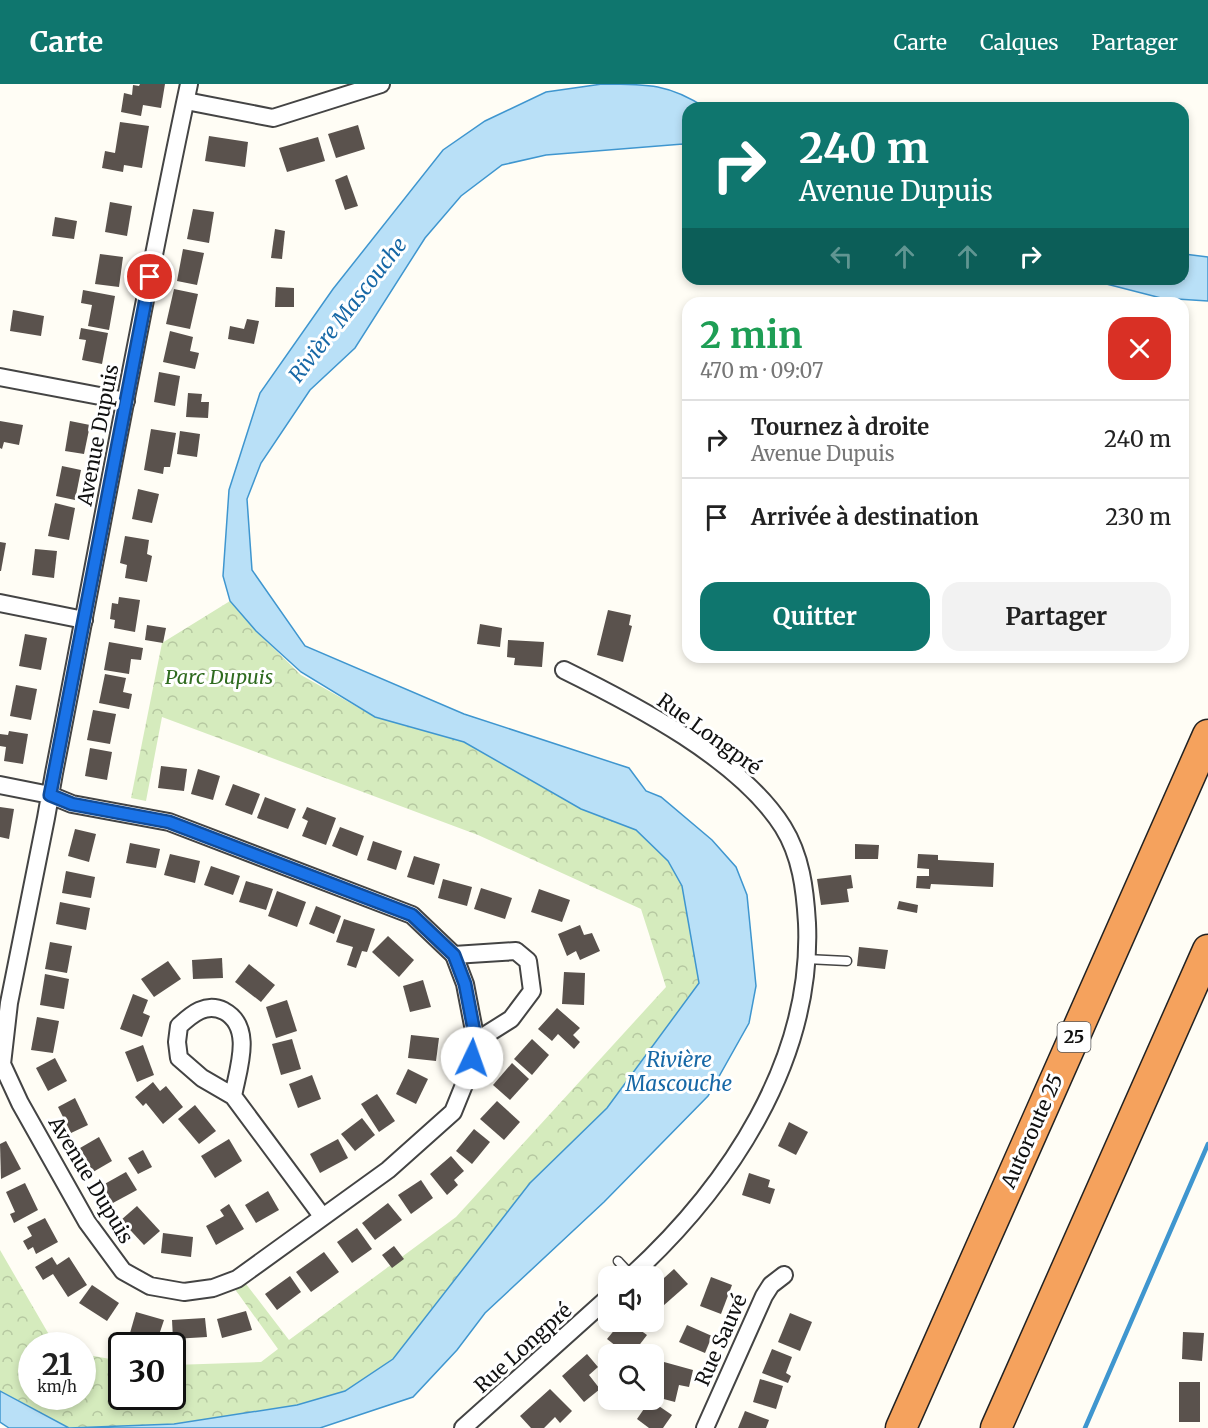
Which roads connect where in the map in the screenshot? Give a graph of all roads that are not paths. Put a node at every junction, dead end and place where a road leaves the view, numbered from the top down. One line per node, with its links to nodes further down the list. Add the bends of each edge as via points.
1 (381, 84): 2 (street, via 273,118)
2 (187, 92): 4 (street, Avenue Dupuis)
3 (0, 377): 4 (street)
4 (126, 402): 6 (street, Avenue Dupuis)
5 (0, 603): 6 (street)
6 (84, 620): 10 (street, Avenue Dupuis)
7 (564, 670): 13 (street, Rue Longpré, via 676,733 735,775 768,807 795,849 801,870 807,918)
8 (1208, 735): 25 (highway, Autoroute 25 / 25)
9 (0, 785): 10 (street)
10 (50, 795): 12 (street, Avenue Dupuis, via 72,804 169,822 412,915); 17 (street, Avenue Dupuis, via 9,1003 2,1064 87,1222 123,1271 150,1286 184,1292 213,1288 237,1279)
11 (1208, 950): 26 (highway)
12 (454, 955): 15 (street, Avenue Dupuis, via 465,984); 15 (street, via 516,951 528,961 532,991 511,1019)
13 (806, 959): 14 (lane); 20 (street, Rue Longpré, via 792,1040 767,1103 693,1210)
14 (847, 961)
15 (476, 1041): 17 (street, Avenue Dupuis, via 453,1112 388,1170)
16 (233, 1096): 16 (street, via 242,1046 240,1026 233,1016 216,1007 203,1008 179,1026 179,1058 202,1078); 17 (street)
17 (322, 1216)
18 (618, 1261): 19 (lane)
19 (623, 1266)
20 (641, 1266)
21 (784, 1275): 24 (street, Rue Sauvé, via 764,1296)
22 (598, 1307): 23 (street, Rue Longpré)
23 (463, 1428)
24 (705, 1428)
25 (901, 1428)
26 (996, 1428)

